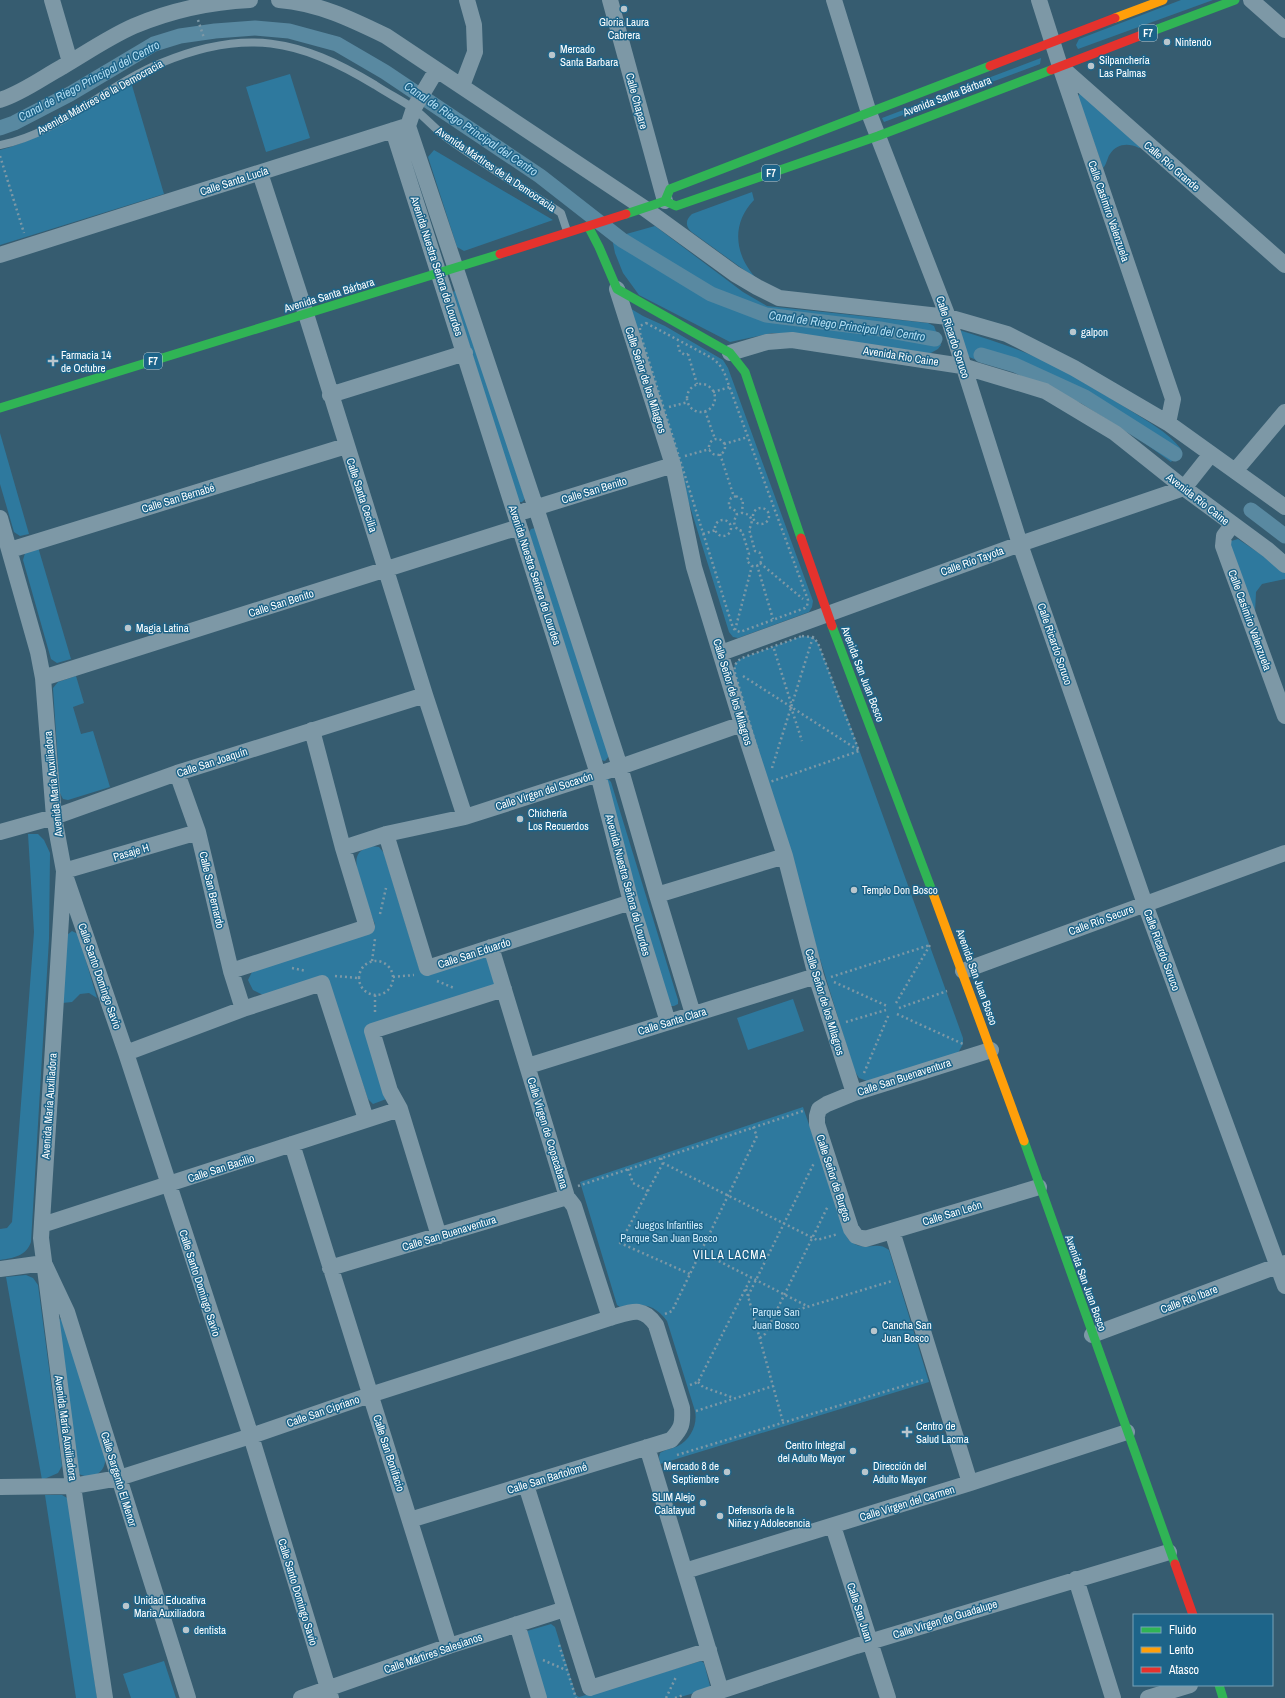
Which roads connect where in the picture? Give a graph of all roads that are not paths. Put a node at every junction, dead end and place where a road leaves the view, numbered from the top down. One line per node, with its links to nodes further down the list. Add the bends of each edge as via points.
1 (52, 0): 13 (street)
2 (250, 0): 13 (street, via 203,4 160,16 133,26)
3 (279, 0): 15 (street, via 298,1 345,17 386,36)
4 (467, 0): 16 (street, via 474,25 476,52)
5 (610, 0): 24 (street, Calle Chapare)
6 (834, 0): 19 (street, Calle Ricardo Soruco)
7 (1039, 0): 12 (street, Calle Casimiro Valenzuela)
8 (1163, 0): 12 (main road, Avenida Santa Bárbara / F7)
9 (1236, 0): 14 (main road, Avenida Santa Bárbara / F7)
10 (1251, 0): 11 (street)
11 (1285, 30)
12 (1052, 42): 14 (street, Calle Casimiro Valenzuela); 19 (main road, Avenida Santa Bárbara / F7)
13 (70, 62): 18 (street)
14 (1060, 66): 21 (main road, Avenida Santa Bárbara / F7); 29 (street, Calle Río Grande); 41 (street, Calle Casimiro Valenzuela, via 1173,399)
15 (436, 71): 16 (street); 17 (street)
16 (462, 86): 25 (street)
17 (419, 99): 20 (street); 22 (lane, Avenida Mártires de la Democracia, via 308,51 263,42 224,44 174,57 148,68 33,135); 27 (lane, Avenida Mártires de la Democracia, via 445,137 561,213)
18 (0, 100)
19 (869, 113): 21 (street, Calle Ricardo Soruco); 24 (main road, Avenida Santa Bárbara / F7, via 670,189)
20 (401, 128): 23 (street, Calle Santa Lucía); 30 (street, Avenida Nuestra Señora de Lourdes); 31 (street, Avenida Nuestra Señora de Lourdes)
21 (878, 136): 24 (main road, Avenida Santa Bárbara / F7, via 676,206); 34 (street, Calle Ricardo Soruco)
22 (0, 145)
23 (260, 173): 28 (street, Calle Santa Lucía); 33 (street, Calle Santa Cecilia)
24 (665, 201): 25 (main road, Avenida Santa Bárbara / F7)
25 (644, 208): 26 (main road, Avenida Santa Bárbara / F7); 34 (street, via 735,274 779,298)
26 (591, 225): 27 (main road, Avenida Santa Bárbara / F7); 32 (main road)
27 (568, 233): 30 (main road, Avenida Santa Bárbara / F7)
28 (0, 255)
29 (1285, 265)
30 (457, 268): 31 (main road, Avenida Santa Bárbara / F7); 48 (street, Avenida Nuestra Señora de Lourdes)
31 (438, 274): 33 (main road, Avenida Santa Bárbara / F7); 35 (street, Avenida Nuestra Señora de Lourdes)
32 (617, 290): 36 (main road); 44 (street, Calle Señor de los Milagros)
33 (306, 314): 38 (street, Calle Santa Cecilia); 39 (main road, Avenida Santa Bárbara / F7)
34 (948, 317): 37 (street, Calle Ricardo Soruco); 41 (street, via 1007,334 1074,368)
35 (466, 353): 38 (street); 50 (street, Avenida Nuestra Señora de Lourdes)
36 (730, 353): 37 (street, Avenida Río Caine, via 767,342 792,340); 56 (main road, Avenida San Juan Bosco, via 745,372)
37 (962, 366): 46 (street, Avenida Río Caine, via 1045,391 1064,401 1115,433); 52 (street, Calle Ricardo Soruco)
38 (330, 395): 42 (street, Calle Santa Cecilia)
39 (0, 408)
40 (1285, 412): 45 (street)
41 (1168, 423): 43 (street)
42 (346, 446): 53 (street, Calle San Bernabé); 55 (street, Calle Santa Cecilia)
43 (1211, 454): 45 (street); 46 (street)
44 (676, 462): 48 (street, Calle San Benito); 57 (street, Calle Señor de los Milagros, via 694,567)
45 (1235, 471): 47 (street)
46 (1184, 488): 51 (street, Avenida Río Caine); 52 (street, Calle Río Tayota)
47 (1285, 507)
48 (536, 508): 50 (street, Calle San Benito); 63 (street, Avenida Nuestra Señora de Lourdes)
49 (0, 518): 53 (street, Avenida María Auxiliadora)
50 (517, 521): 55 (street, Calle San Benito); 65 (street, Avenida Nuestra Señora de Lourdes)
51 (1232, 525): 54 (street, Avenida Río Caine); 60 (street, Calle Casimiro Valenzuela, via 1224,536 1223,546)
52 (1020, 544): 56 (street, Calle Río Tayota); 77 (street, Calle Ricardo Soruco)
53 (10, 550): 58 (street, Avenida María Auxiliadora)
54 (1285, 565)
55 (386, 570): 58 (street, Calle San Benito); 59 (street, Calle Santa Cecilia)
56 (827, 613): 57 (street, Calle Río Tayota); 80 (main road, Avenida San Juan Bosco)
57 (721, 653): 61 (street, Calle Señor de los Milagros)
58 (44, 678): 67 (street, Avenida María Auxiliadora)
59 (425, 695): 62 (street, Calle San Joaquín); 66 (street, Calle Santa Cecilia)
60 (1285, 716)
61 (742, 724): 63 (street, Calle Virgen del Socavón); 73 (street, Calle Señor de los Milagros)
62 (312, 730): 64 (street, Calle San Joaquín); 71 (street)
63 (620, 768): 65 (street, Calle Virgen del Socavón); 75 (street, Avenida Nuestra Señora de Lourdes)
64 (177, 773): 67 (street, Calle San Joaquín); 69 (street, Calle San Bernardo)
65 (598, 774): 66 (street, Calle Virgen del Socavón); 76 (street, Avenida Nuestra Señora de Lourdes)
66 (465, 816): 70 (street, Calle Virgen del Socavón)
67 (54, 817): 68 (street, Calle San Joaquín); 74 (street, Avenida María Auxiliadora)
68 (0, 832)
69 (198, 832): 74 (street, Pasaje H); 79 (street, Calle San Bernardo)
70 (386, 834): 71 (street, Calle Virgen del Socavón); 78 (street, Calle San Eduardo, via 427,968)
71 (343, 848): 79 (street, via 373,927)
72 (1285, 853): 77 (street, Calle Río Secure)
73 (785, 856): 75 (street); 81 (street, Calle Señor de los Milagros)
74 (64, 871): 87 (street, Calle Santo Domingo Savio); 97 (street, Avenida María Auxiliadora)
75 (657, 895): 84 (street, Avenida Nuestra Señora de Lourdes)
76 (631, 902): 78 (street, Calle San Eduardo); 85 (street, Avenida Nuestra Señora de Lourdes)
77 (1145, 904): 80 (street, Calle Río Secure); 102 (street, Calle Ricardo Soruco)
78 (491, 947): 82 (street, Calle Virgen de Copacabana)
79 (231, 971): 83 (street, Calle San Bernardo)
80 (963, 971): 86 (main road, Avenida San Juan Bosco)
81 (816, 976): 84 (street, Calle Santa Clara); 89 (street, Calle Señor de los Milagros)
82 (504, 989): 88 (street, Calle Virgen de Copacabana); 90 (street, via 372,1031 390,1091)
83 (243, 1009): 87 (street); 92 (street, via 322,977)
84 (694, 1014): 85 (street, Calle Santa Clara)
85 (668, 1022): 88 (street, Calle Santa Clara)
86 (991, 1050): 89 (street, Calle San Buenaventura); 95 (main road, Avenida San Juan Bosco)
87 (126, 1053): 94 (street, Calle Santo Domingo Savio)
88 (528, 1066): 96 (street, Calle Virgen de Copacabana)
89 (854, 1093): 91 (street, Calle San Buenaventura)
90 (400, 1109): 92 (street, Calle San Bacilio); 99 (street)
91 (819, 1109): 100 (street, Calle Señor de Burgos, via 817,1124 851,1229 856,1236)
92 (366, 1119): 93 (street, Calle San Bacilio)
93 (292, 1144): 94 (street, Calle San Bacilio); 103 (street, Calle San Bonifacio)
94 (168, 1185): 97 (street, Calle San Bacilio); 111 (street, Calle Santo Domingo Savio)
95 (1040, 1187): 98 (street, Calle San León); 107 (main road, Avenida San Juan Bosco)
96 (567, 1197): 99 (street, Calle San Buenaventura); 106 (street, Calle Virgen de Copacabana, via 574,1206)
97 (42, 1225): 101 (street, Avenida María Auxiliadora)
98 (892, 1231): 100 (street, Calle San León); 114 (street)
99 (439, 1236): 103 (street, Calle San Buenaventura)
100 (865, 1239)
101 (44, 1263): 104 (street); 113 (street, Calle Sargento El Menor, via 67,1312); 116 (street, Avenida María Auxiliadora)
102 (1281, 1264): 105 (street, Calle Ricardo Soruco); 107 (street, Calle Río Ibare)
103 (330, 1268): 108 (street, Calle San Bonifacio)
104 (0, 1269)
105 (1285, 1286)
106 (610, 1318): 108 (street, Calle San Cipriano); 109 (street, Calle San Cipriano, via 632,1311 647,1316 656,1325 682,1408 683,1422)
107 (1092, 1335): 110 (main road, Avenida San Juan Bosco)
108 (370, 1395): 111 (street, Calle San Cipriano); 118 (street, Calle San Bonifacio)
109 (680, 1431): 112 (street, Calle San Bartolomé, via 671,1440)
110 (1127, 1432): 114 (street, Calle Virgen del Carmen); 120 (main road, Avenida San Juan Bosco)
111 (251, 1436): 113 (street, Calle San Cipriano); 132 (street, Calle Santo Domingo Savio)
112 (647, 1447): 115 (street, Calle San Bartolomé); 121 (street)
113 (119, 1478): 116 (street, Calle San Cipriano); 134 (street, Calle Sargento El Menor)
114 (970, 1483): 119 (street, Calle Virgen del Carmen)
115 (526, 1485): 118 (street, Calle San Bartolomé); 123 (street)
116 (73, 1486): 117 (street, Calle San Cipriano); 133 (street, Avenida María Auxiliadora)
117 (0, 1487)
118 (410, 1520): 127 (street, Calle San Bonifacio)
119 (833, 1526): 121 (street, Calle Virgen del Carmen); 126 (street, Calle San Juan)
120 (1169, 1552): 122 (street, Calle Virgen de Guadalupe); 124 (main road, Avenida San Juan Bosco)
121 (685, 1572): 128 (street)
122 (1076, 1579): 126 (street, Calle Virgen de Guadalupe); 139 (street)
123 (565, 1609): 125 (street, Calle Mártires Salesianos); 128 (street, via 590,1688)
124 (1193, 1614)
125 (517, 1624): 127 (street, Calle Mártires Salesianos); 136 (street)
126 (870, 1642): 131 (street, Calle Virgen de Guadalupe); 138 (street, Calle San Juan)
127 (450, 1646): 132 (street, Calle Mártires Salesianos)
128 (709, 1650): 131 (street)
129 (1187, 1686): 140 (street)
130 (1219, 1686): 141 (main road)
131 (721, 1691): 137 (street, Calle Virgen de Guadalupe)
132 (329, 1694): 135 (street, Calle Mártires Salesianos)
133 (104, 1698)
134 (188, 1698)
135 (301, 1698)
136 (539, 1698)
137 (699, 1698)
138 (888, 1698)
139 (1113, 1698)
140 (1152, 1698)
141 (1223, 1698)

